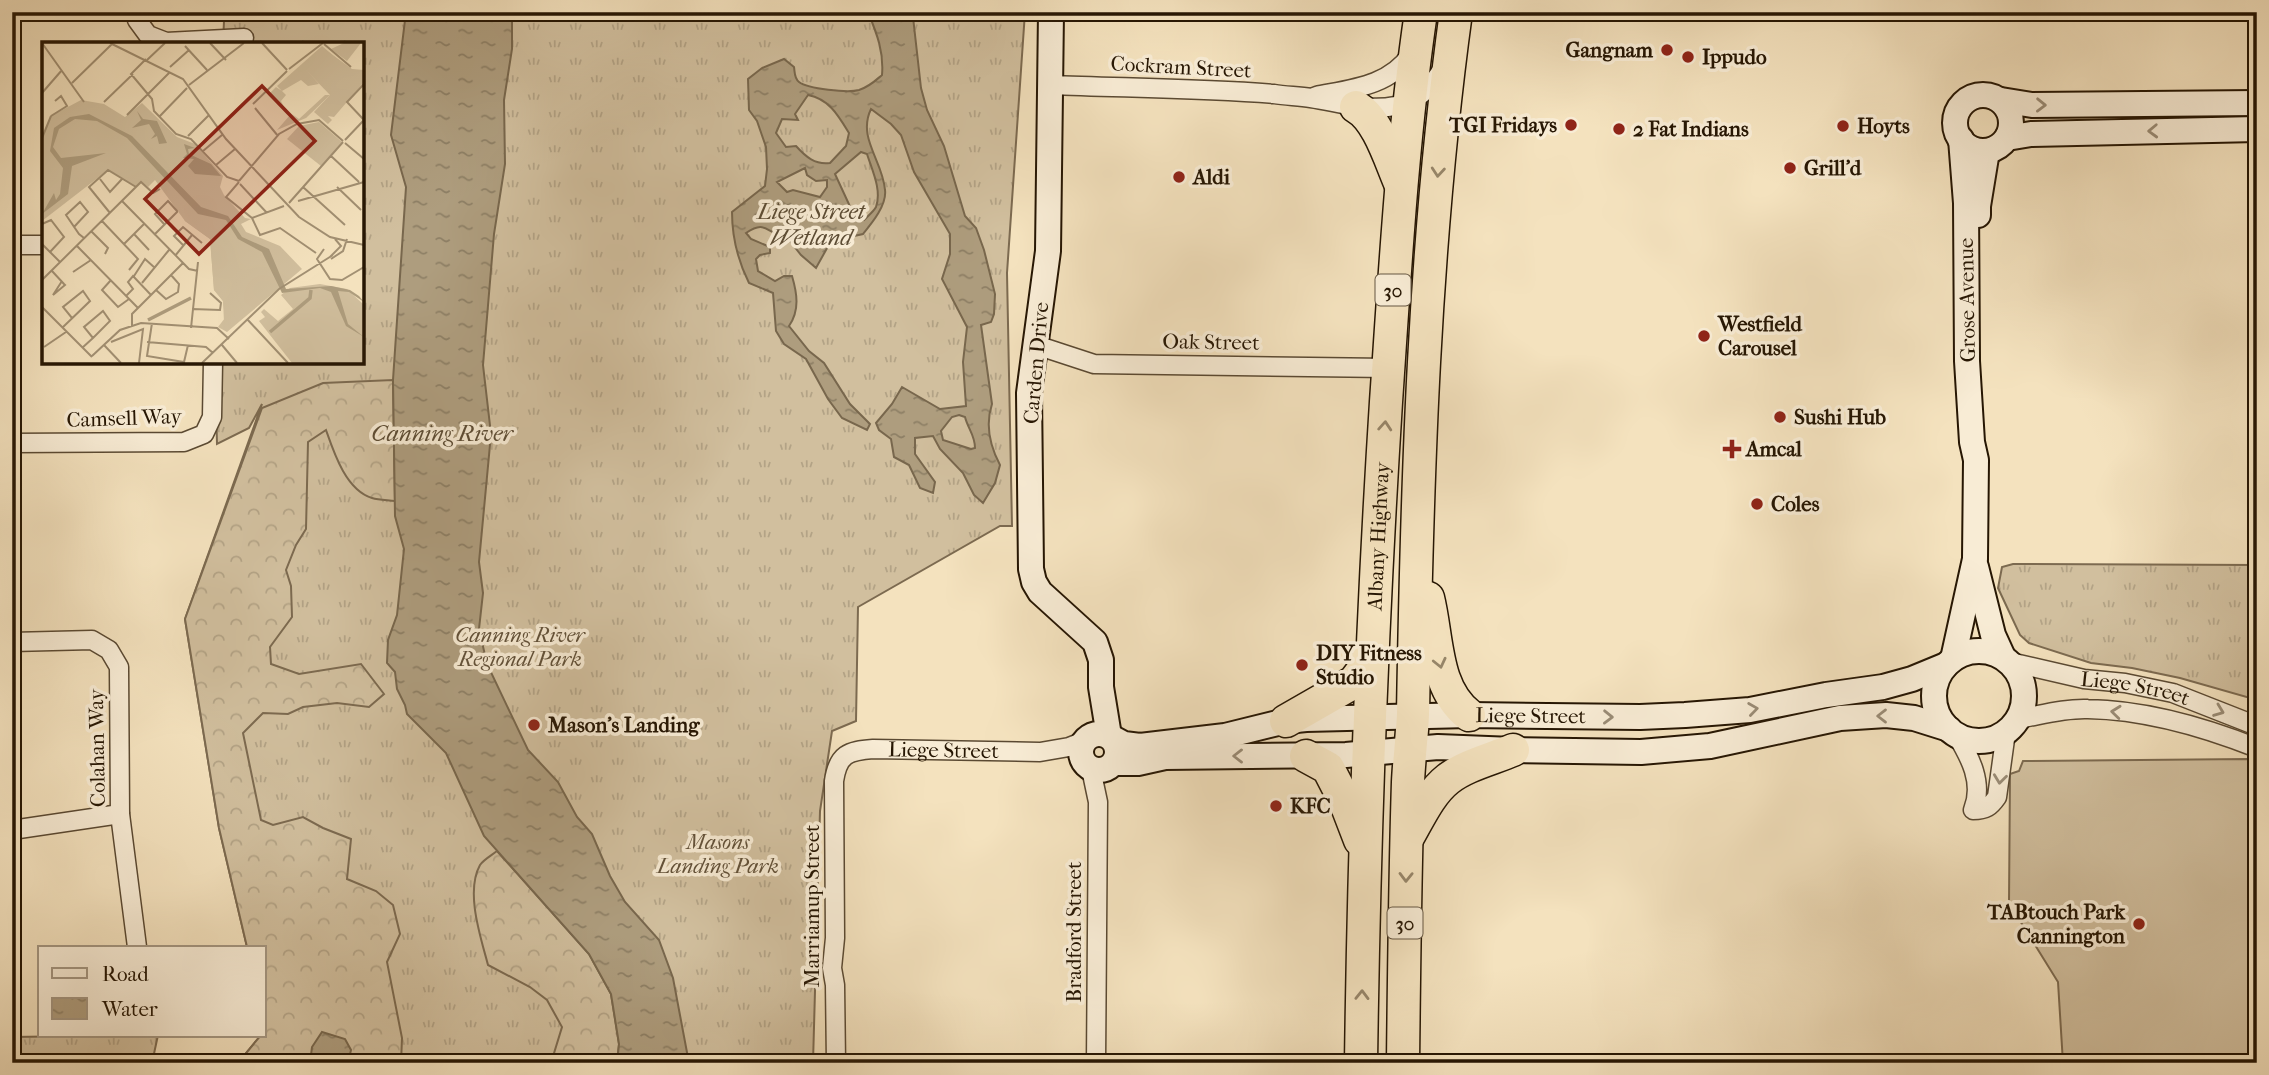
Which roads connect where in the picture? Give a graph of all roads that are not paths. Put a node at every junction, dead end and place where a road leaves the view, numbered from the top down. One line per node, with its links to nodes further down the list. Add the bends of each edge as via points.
1 (137, 12): 5 (street, via 148,35 166,42)
2 (1051, 12): 8 (street, Carden Drive)
3 (1421, 12): 6 (highway, Albany Highway / 30)
4 (1456, 12): 7 (highway, Albany Highway / 30)
5 (244, 38)
6 (1416, 47): 9 (highway, Albany Highway / 30); 10 (street, Cockram Street, via 1398,70 1383,80)
7 (1450, 55): 9 (street, via 1434,85); 25 (highway, Albany Highway / 30, one-way to 25, via 1431,246)
8 (1051, 85): 10 (street, Cockram Street); 20 (street, Carden Drive, via 1048,251)
9 (1418, 96): 13 (street, Cockram Street, via 1395,106); 17 (highway, Albany Highway / 30)
10 (1309, 98): 13 (street, Cockram Street)
11 (2001, 100): 12 (street, one-way to 12, via 2032,105); 15 (street, via 1986,94 1966,100 1955,119); 16 (street, via 2011,128)
12 (2257, 103)
13 (1356, 107): 17 (highway, via 1369,116)
14 (2257, 129): 16 (street, one-way to 16, via 2031,134)
15 (1961, 139): 16 (street, via 1977,150); 24 (street, Grose Avenue)
16 (1997, 144): 24 (street, Grose Avenue, via 1978,206 1982,443)
17 (1400, 185): 22 (highway, Albany Highway / 30)
18 (12, 245): 19 (street)
19 (42, 245)
20 (1036, 345): 22 (street, Oak Street, via 1094,364); 40 (street, Carden Drive, via 1029,393 1031,569 1040,592 1095,642 1101,660)
21 (213, 364): 23 (street, Camsell Way, via 212,417 204,434 184,442)
22 (1388, 368): 28 (highway, Albany Highway / 30, one-way to 22)
23 (12, 443)
24 (1976, 460): 26 (street, Grose Avenue)
25 (1416, 549): 31 (highway, one-way to 31, via 1439,662 1457,706); 32 (highway, Albany Highway / 30)
26 (1975, 559): 29 (street, Grose Avenue, via 1993,635); 30 (street, Grose Avenue)
27 (12, 642): 45 (street, Colahan Way, via 93,640 109,650 118,667)
28 (1372, 648): 33 (highway, Albany Highway / 30); 34 (highway, via 1354,682)
29 (2006, 660): 30 (street, via 1977,650); 35 (street, via 2021,677 2025,694); 36 (street, Liege Street, one-way to 36, via 2173,694)
30 (1949, 662): 31 (street, Liege Street, one-way to 30, via 1640,717 1750,710 1883,687); 37 (street, via 1937,680 1934,697 1938,715)
31 (1469, 715): 32 (street, Liege Street)
32 (1413, 718): 33 (street, Liege Street); 39 (highway, Albany Highway / 30)
33 (1369, 719): 34 (street, Liege Street); 43 (highway, Albany Highway / 30)
34 (1286, 720): 40 (street, Liege Street, via 1225,736)
35 (2012, 726): 37 (street, via 1981,741); 37 (street, one-way to 37, via 1997,797 1982,810 1973,810 1978,782 1966,750); 38 (street, Liege Street, one-way to 35, via 2133,713 2053,712)
36 (2257, 726)
37 (1952, 731): 41 (street, Liege Street, one-way to 41, via 1886,715 1840,718 1710,746 1614,752)
38 (2257, 748)
39 (1411, 749): 41 (street, Liege Street); 43 (street, Liege Street); 47 (highway, Albany Highway / 30)
40 (1099, 750): 42 (street, Liege Street, via 1069,758 1041,751 873,749); 44 (street, Liege Street, one-way to 40, via 1165,757 1138,763); 51 (street, Bradford Street)
41 (1513, 750): 47 (highway, via 1446,780)
42 (847, 753): 50 (street, Marriamup Street, via 836,767 834,781)
43 (1368, 753): 44 (street, Liege Street); 48 (highway, Albany Highway / 30)
44 (1306, 756): 48 (highway, via 1328,768)
45 (120, 814): 46 (street); 49 (street, Colahan Way)
46 (12, 830)
47 (1406, 840): 53 (highway, Albany Highway / 30, one-way to 53)
48 (1365, 850): 52 (highway, Albany Highway / 30, one-way to 48)
49 (137, 946)
50 (836, 1063)
51 (1096, 1063)
52 (1361, 1063)
53 (1403, 1063)

